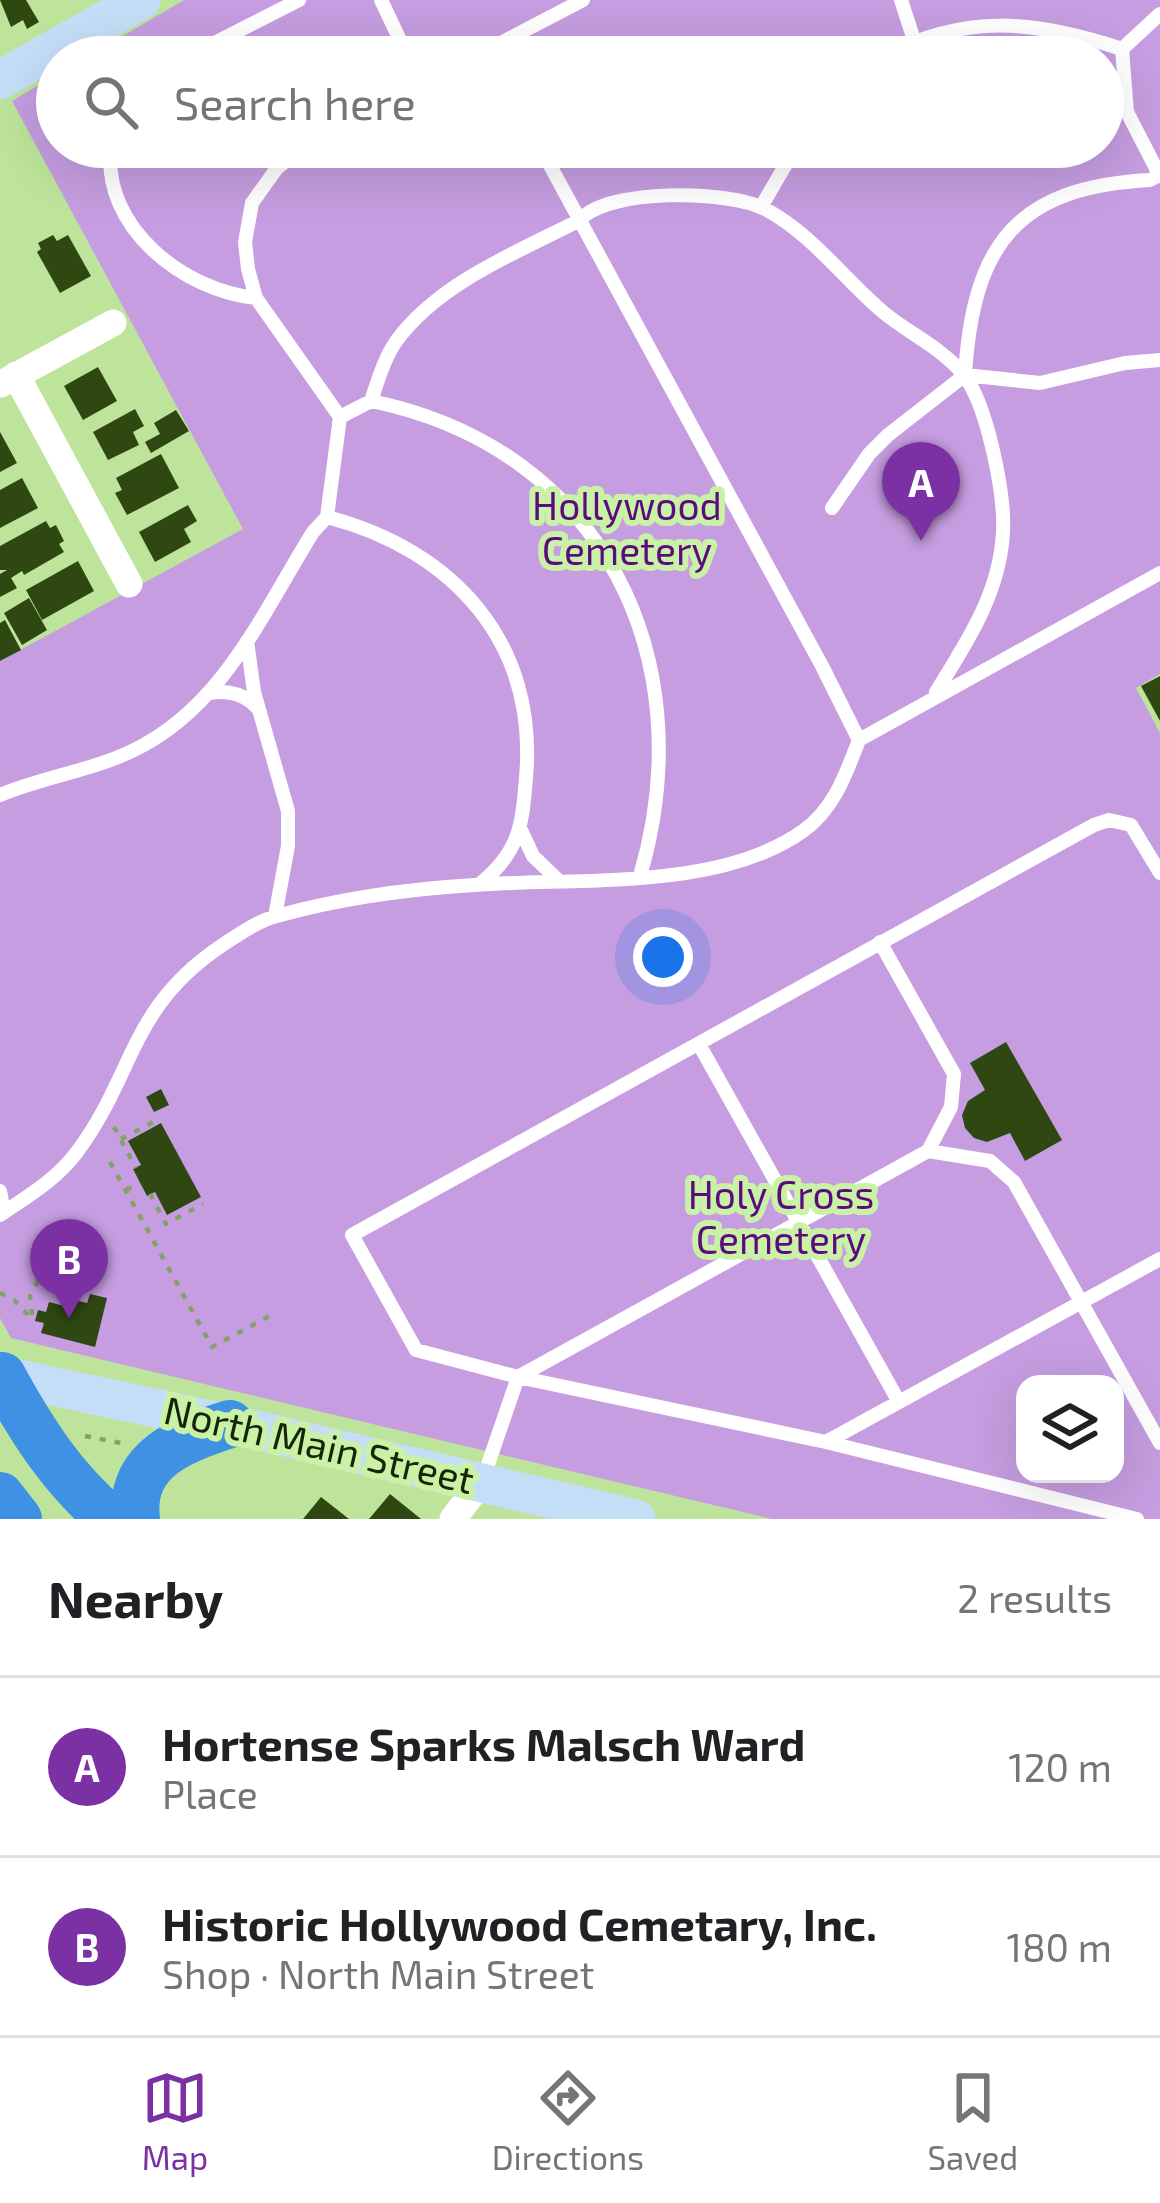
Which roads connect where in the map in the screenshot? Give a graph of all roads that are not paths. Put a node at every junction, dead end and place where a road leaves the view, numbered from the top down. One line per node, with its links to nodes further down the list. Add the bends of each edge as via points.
1 (141, 0): 6 (main road)
2 (299, 0): 9 (lane)
3 (382, 0): 10 (lane)
4 (583, 0): 11 (lane)
5 (901, 0): 12 (lane)
6 (88, 13): 8 (main road)
7 (1160, 14): 15 (lane)
8 (58, 36)
9 (229, 36)
10 (398, 36)
11 (518, 36)
12 (913, 36)
13 (929, 36): 14 (lane, via 1005,24)
14 (1074, 36)
15 (1124, 46)
16 (36, 53): 17 (main road)
17 (0, 80)
18 (1124, 80): 23 (lane, via 1127,112)
19 (113, 168): 26 (lane, via 131,223 148,245 206,286)
20 (277, 168): 26 (lane, via 252,203 245,242)
21 (552, 168): 25 (lane)
22 (784, 168): 24 (lane)
23 (1160, 176): 29 (lane, via 1068,192 1019,223 996,250 975,301)
24 (761, 207): 25 (lane, via 640,198 599,205); 29 (lane)
25 (580, 220): 31 (lane, via 424,311 398,339); 41 (lane)
26 (256, 298): 32 (lane)
27 (113, 322): 30 (street)
28 (1160, 360): 29 (lane, via 1040,383)
29 (965, 375): 33 (lane, via 888,435); 39 (lane, via 1000,478 1001,553 978,623)
30 (8, 380): 36 (street)
31 (371, 401): 32 (lane); 45 (lane, via 469,431 517,461 574,516 615,574 644,635 659,708 660,783)
32 (340, 417): 34 (lane)
33 (832, 508)
34 (327, 518): 37 (lane); 43 (lane, via 428,561 497,633 526,718)
35 (1160, 573): 39 (lane)
36 (129, 584)
37 (248, 641): 38 (lane); 40 (lane)
38 (209, 693): 40 (lane, via 244,696); 42 (lane, via 136,749)
39 (934, 696): 41 (lane)
40 (259, 710): 48 (lane, via 289,812)
41 (859, 740): 45 (lane, via 842,786 790,840 720,866)
42 (0, 795)
43 (521, 830): 46 (lane); 47 (lane)
44 (1160, 873): 49 (lane, via 1131,825 1109,820)
45 (640, 876): 46 (lane)
46 (559, 881): 47 (lane)
47 (479, 884): 48 (lane, via 393,891)
48 (275, 916): 53 (lane, via 212,952 168,990 79,1150)
49 (880, 942): 50 (lane); 51 (lane, via 954,1074 951,1107)
50 (700, 1046): 54 (lane); 58 (lane, via 352,1235 416,1350)
51 (928, 1151): 54 (lane); 56 (lane, via 1002,1169)
52 (0, 1191): 53 (lane)
53 (2, 1214)
54 (799, 1223): 58 (lane); 59 (lane)
55 (1160, 1259): 56 (lane)
56 (1081, 1302): 59 (lane); 62 (lane)
57 (1, 1374): 60 (main road, North Main Street); 66 (highway, via 75,1490)
58 (518, 1378): 61 (lane); 63 (lane)
59 (899, 1402): 61 (lane)
60 (230, 1424): 63 (main road, North Main Street); 67 (highway, via 155,1458 142,1473)
61 (826, 1442): 70 (lane)
62 (1160, 1443)
63 (482, 1481): 68 (street); 69 (main road, North Main Street)
64 (0, 1496): 65 (highway)
65 (17, 1519)
66 (110, 1519)
67 (136, 1519)
68 (453, 1519)
69 (636, 1519)
70 (1137, 1519)

